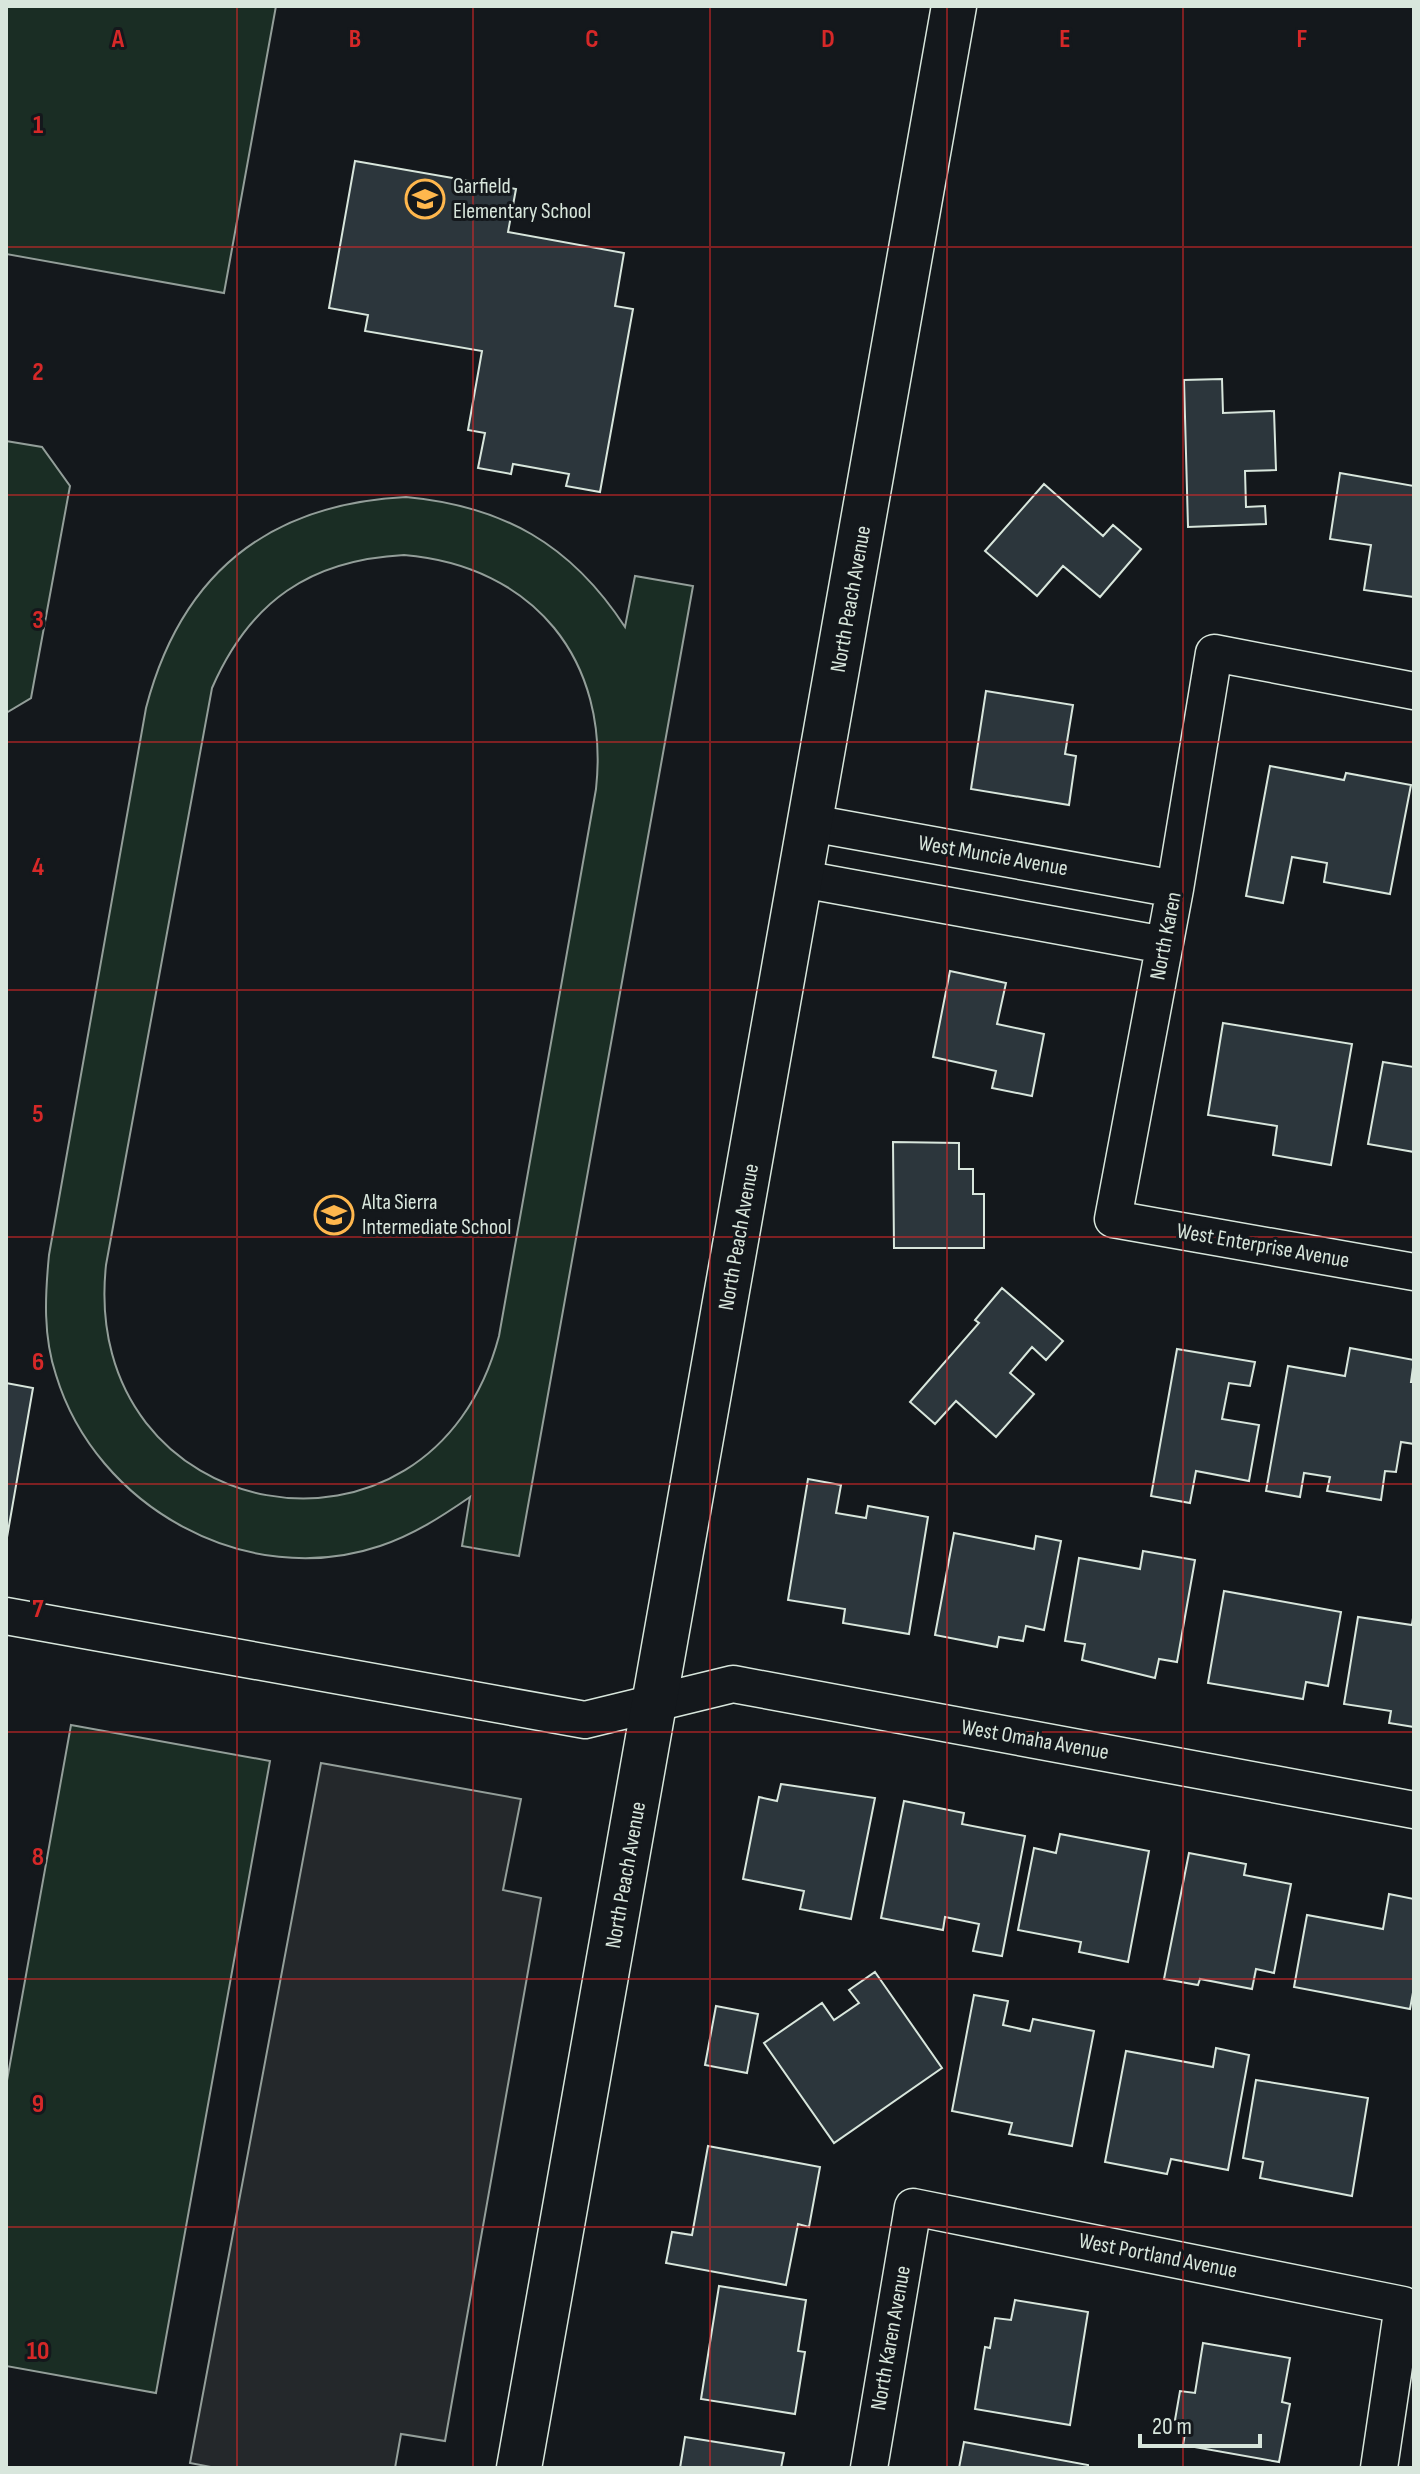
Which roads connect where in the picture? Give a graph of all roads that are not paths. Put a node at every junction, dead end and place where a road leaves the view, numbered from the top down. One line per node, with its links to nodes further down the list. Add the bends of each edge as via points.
1 (954, 6): 3 (street, North Peach Avenue)
2 (1414, 691): 5 (street, North Karen, via 1214,653)
3 (811, 823): 4 (street, North Peach Avenue); 5 (street, West Muncie Avenue)
4 (802, 879): 6 (street); 10 (street, North Peach Avenue)
5 (1175, 889): 6 (street, North Karen)
6 (1164, 945): 7 (street, North Karen)
7 (1113, 1219): 8 (street, West Enterprise Avenue)
8 (1414, 1272)
9 (6, 1616): 10 (street, West Omaha Avenue, via 585,1720)
10 (657, 1701): 11 (street, West Omaha Avenue, via 733,1684); 13 (street, North Peach Avenue)
11 (1414, 1810)
12 (913, 2207): 14 (street, North Karen Avenue); 15 (street, West Portland Avenue, via 1403,2305)
13 (519, 2468)
14 (869, 2468)
15 (1379, 2468)

